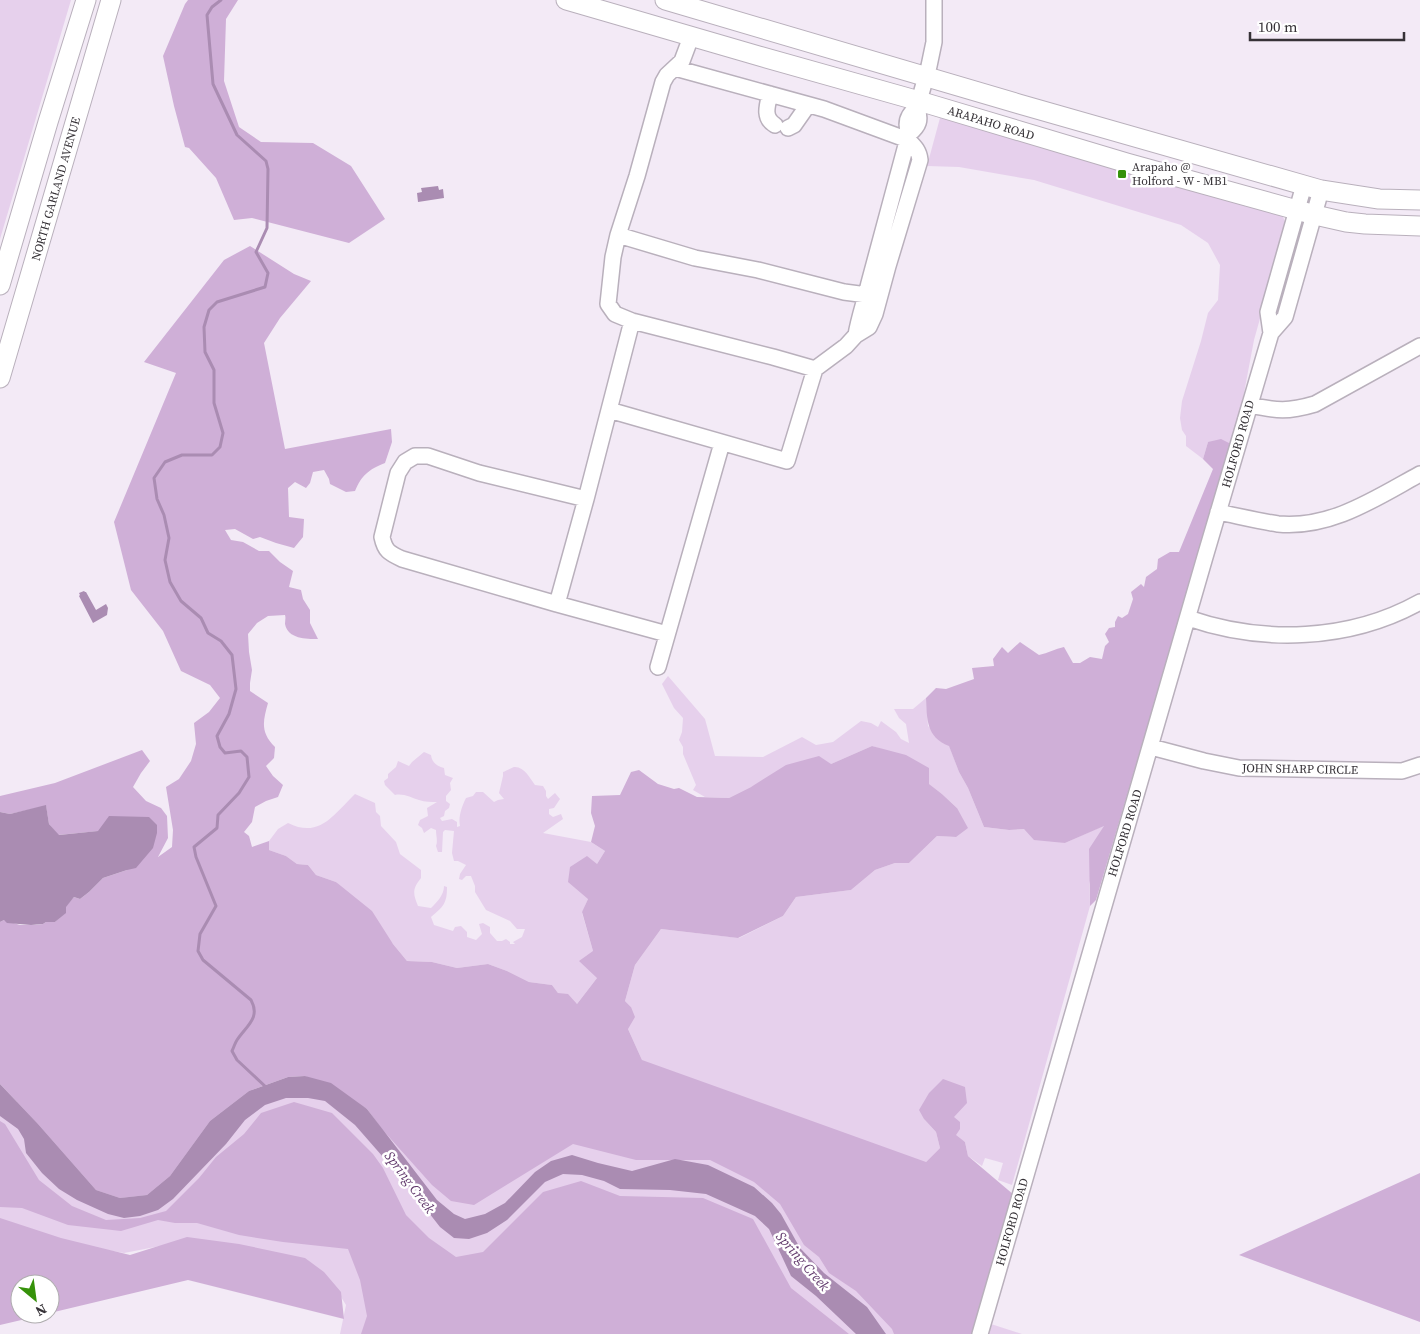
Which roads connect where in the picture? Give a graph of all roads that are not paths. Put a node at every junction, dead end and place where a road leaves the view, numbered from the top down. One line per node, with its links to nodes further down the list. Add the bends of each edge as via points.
1 (86, 0): 17 (main road, NORTH GARLAND AVENUE)
2 (112, 0): 22 (main road, NORTH GARLAND AVENUE)
3 (566, 0): 6 (main road, ARAPAHO ROAD)
4 (665, 0): 8 (main road)
5 (934, 0): 8 (street, via 934,42)
6 (691, 37): 7 (street, via 682,61); 10 (main road, ARAPAHO ROAD)
7 (675, 68): 9 (street); 16 (street, via 666,74 663,82)
8 (927, 76): 10 (street); 12 (main road)
9 (770, 94): 11 (street); 11 (street, via 768,118 782,127 794,125)
10 (919, 101): 14 (main road, ARAPAHO ROAD)
11 (808, 105): 18 (street, via 908,137 879,244)
12 (1313, 187): 13 (main road, via 1379,199); 14 (street, HOLFORD ROAD)
13 (1420, 200)
14 (1306, 213): 15 (main road, ARAPAHO ROAD, via 1346,222); 23 (street, HOLFORD ROAD, via 1285,317 1271,332)
15 (1420, 226)
16 (618, 236): 18 (street, via 695,258); 19 (street, via 608,304 615,314)
17 (0, 285)
18 (873, 296): 21 (street, via 858,321 856,335)
19 (632, 322): 21 (street); 24 (street)
20 (1420, 346): 23 (street, via 1315,404 1283,411)
21 (815, 369): 25 (street, via 787,461)
22 (0, 378)
23 (1250, 405): 28 (street, HOLFORD ROAD)
24 (609, 410): 25 (street); 27 (street)
25 (722, 443): 32 (street)
26 (1420, 474): 28 (street, via 1362,506 1307,524 1280,524)
27 (586, 499): 30 (street); 30 (street, via 428,456 415,456 405,462 398,473 382,537 390,553)
28 (1218, 512): 31 (street, HOLFORD ROAD)
29 (1420, 602): 31 (street, via 1396,614 1354,627 1295,635 1229,629)
30 (557, 604): 32 (street)
31 (1188, 618): 34 (street, HOLFORD ROAD)
32 (668, 634): 33 (street)
33 (658, 667)
34 (1151, 747): 35 (street, JOHN SHARP CIRCLE, via 1239,768 1402,771); 36 (street, HOLFORD ROAD)
35 (1420, 765)
36 (980, 1334)

